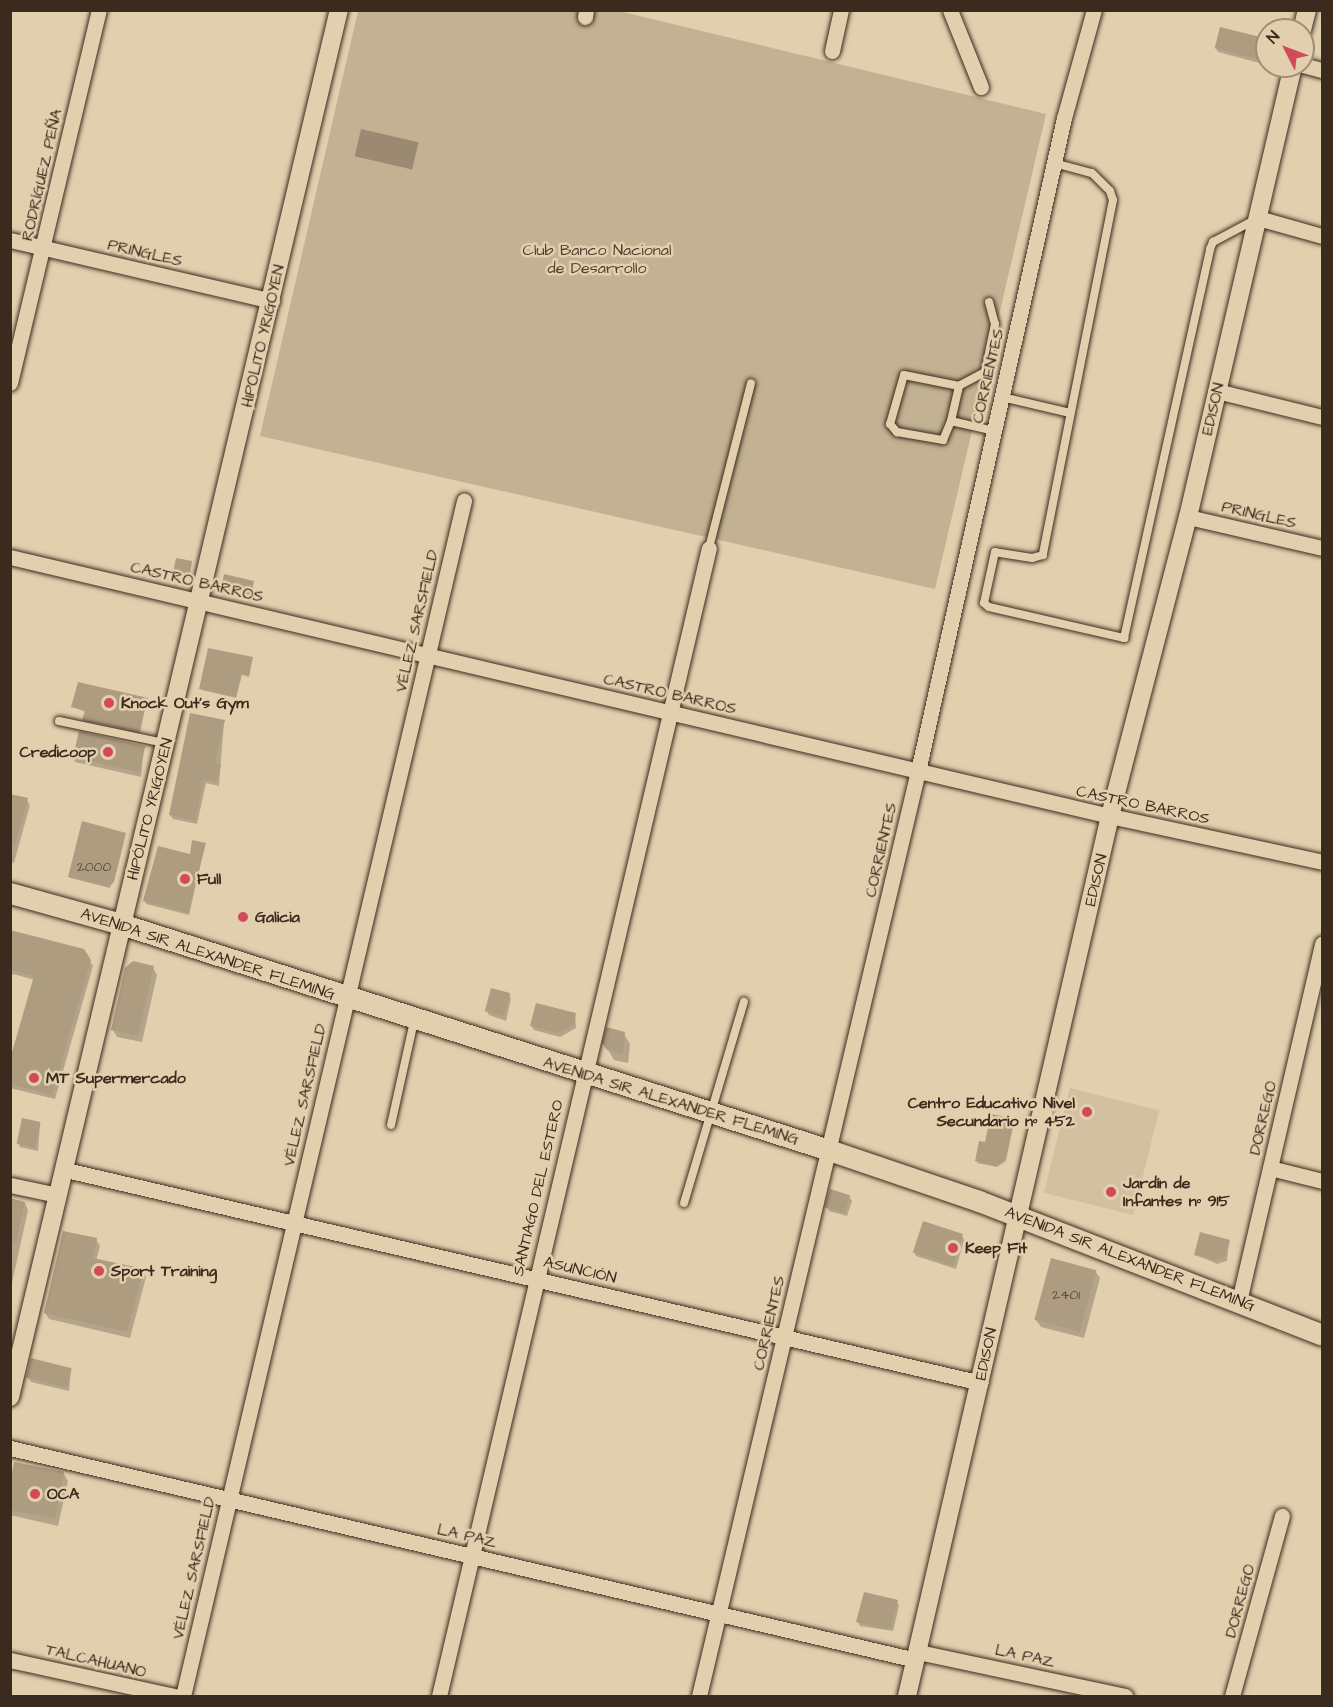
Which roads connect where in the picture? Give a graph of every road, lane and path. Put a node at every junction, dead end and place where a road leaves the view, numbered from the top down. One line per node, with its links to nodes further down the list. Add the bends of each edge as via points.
1 (99, 10): 13 (street, RODRÍGUEZ PEÑA)
2 (339, 10): 14 (street, HIPÓLITO YRIGOYEN)
3 (841, 10): 6 (street)
4 (950, 10): 8 (street)
5 (1094, 10): 9 (street, CORRIENTES)
6 (832, 51)
7 (1290, 78): 10 (street, EDISON)
8 (981, 87)
9 (1054, 163): 20 (street, CORRIENTES); 21 (lane, via 1092,173 1110,191 1113,200)
10 (1258, 218): 11 (street); 19 (street, EDISON); 21 (lane, via 1214,242 1210,249 1124,638 984,603 991,556 997,550 1032,558 1043,555)
11 (1323, 236)
12 (10, 240): 13 (street, PRINGLES)
13 (44, 248): 14 (street, PRINGLES); 16 (street, RODRÍGUEZ PEÑA)
14 (272, 301): 30 (street, HIPÓLITO YRIGOYEN)
15 (990, 302): 18 (lane, via 995,324 985,372)
16 (10, 383)
17 (751, 383): 27 (lane)
18 (959, 386): 23 (lane); 23 (lane, via 904,375 890,424 897,432 943,440)
19 (1217, 391): 22 (street); 26 (street, EDISON)
20 (1002, 397): 21 (lane); 24 (street, CORRIENTES)
21 (1070, 414)
22 (1323, 417)
23 (951, 421): 24 (lane)
24 (994, 431): 35 (street, CORRIENTES)
25 (464, 501): 31 (street, VÉLEZ SARSFIELD)
26 (1188, 517): 28 (street, PRINGLES); 36 (street, EDISON)
27 (709, 548): 32 (street, SANTIAGO DEL ESTERO)
28 (1323, 548)
29 (10, 557): 30 (street, CASTRO BARROS)
30 (200, 602): 31 (street, CASTRO BARROS); 34 (street, HIPÓLITO YRIGOYEN)
31 (427, 654): 32 (street, CASTRO BARROS); 41 (street, VÉLEZ SARSFIELD)
32 (667, 713): 35 (street, CASTRO BARROS); 44 (street, SANTIAGO DEL ESTERO)
33 (59, 721): 34 (lane)
34 (166, 743): 39 (street, HIPÓLITO YRIGOYEN)
35 (918, 771): 36 (street, CASTRO BARROS); 47 (street, CORRIENTES)
36 (1110, 816): 37 (street, CASTRO BARROS); 54 (street, EDISON)
37 (1323, 862)
38 (10, 893): 39 (main road, AVENIDA SIR ALEXANDER FLEMING)
39 (121, 924): 41 (main road, AVENIDA SIR ALEXANDER FLEMING); 49 (street, HIPÓLITO YRIGOYEN)
40 (1323, 943): 48 (street, DORREGO)
41 (346, 999): 43 (main road, AVENIDA SIR ALEXANDER FLEMING); 55 (street, VÉLEZ SARSFIELD)
42 (744, 1002): 45 (lane)
43 (414, 1021): 44 (main road, AVENIDA SIR ALEXANDER FLEMING); 46 (lane)
44 (583, 1073): 45 (main road, AVENIDA SIR ALEXANDER FLEMING); 56 (street, SANTIAGO DEL ESTERO)
45 (711, 1114): 47 (main road, AVENIDA SIR ALEXANDER FLEMING); 53 (lane)
46 (391, 1125)
47 (829, 1150): 54 (main road, AVENIDA SIR ALEXANDER FLEMING); 59 (street, CORRIENTES)
48 (1270, 1168): 50 (street); 57 (street, DORREGO)
49 (66, 1170): 52 (street, HIPÓLITO YRIGOYEN); 55 (street, ASUNCIÓN)
50 (1323, 1181)
51 (10, 1185): 52 (street)
52 (58, 1195): 61 (street, HIPÓLITO YRIGOYEN)
53 (684, 1203)
54 (1016, 1215): 57 (main road, AVENIDA SIR ALEXANDER FLEMING); 60 (street, EDISON)
55 (294, 1221): 56 (street, ASUNCIÓN); 63 (street, VÉLEZ SARSFIELD)
56 (536, 1278): 59 (street, ASUNCIÓN); 65 (street, SANTIAGO DEL ESTERO)
57 (1239, 1301): 58 (main road, AVENIDA SIR ALEXANDER FLEMING)
58 (1323, 1335)
59 (784, 1337): 60 (street, ASUNCIÓN); 66 (street, CORRIENTES)
60 (981, 1383): 67 (street, EDISON)
61 (10, 1397)
62 (10, 1448): 63 (street, LA PAZ)
63 (229, 1499): 65 (street, LA PAZ); 70 (street, VÉLEZ SARSFIELD)
64 (1282, 1516): 75 (street, DORREGO)
65 (472, 1556): 66 (street, LA PAZ); 71 (street, SANTIAGO DEL ESTERO)
66 (718, 1613): 67 (street, LA PAZ); 72 (street, CORRIENTES)
67 (917, 1656): 73 (street, EDISON); 74 (street, LA PAZ)
68 (10, 1660): 69 (street, TALCAHUANO)
69 (174, 1696)
70 (183, 1696)
71 (439, 1696)
72 (699, 1696)
73 (907, 1696)
74 (1125, 1696)
75 (1232, 1696)

